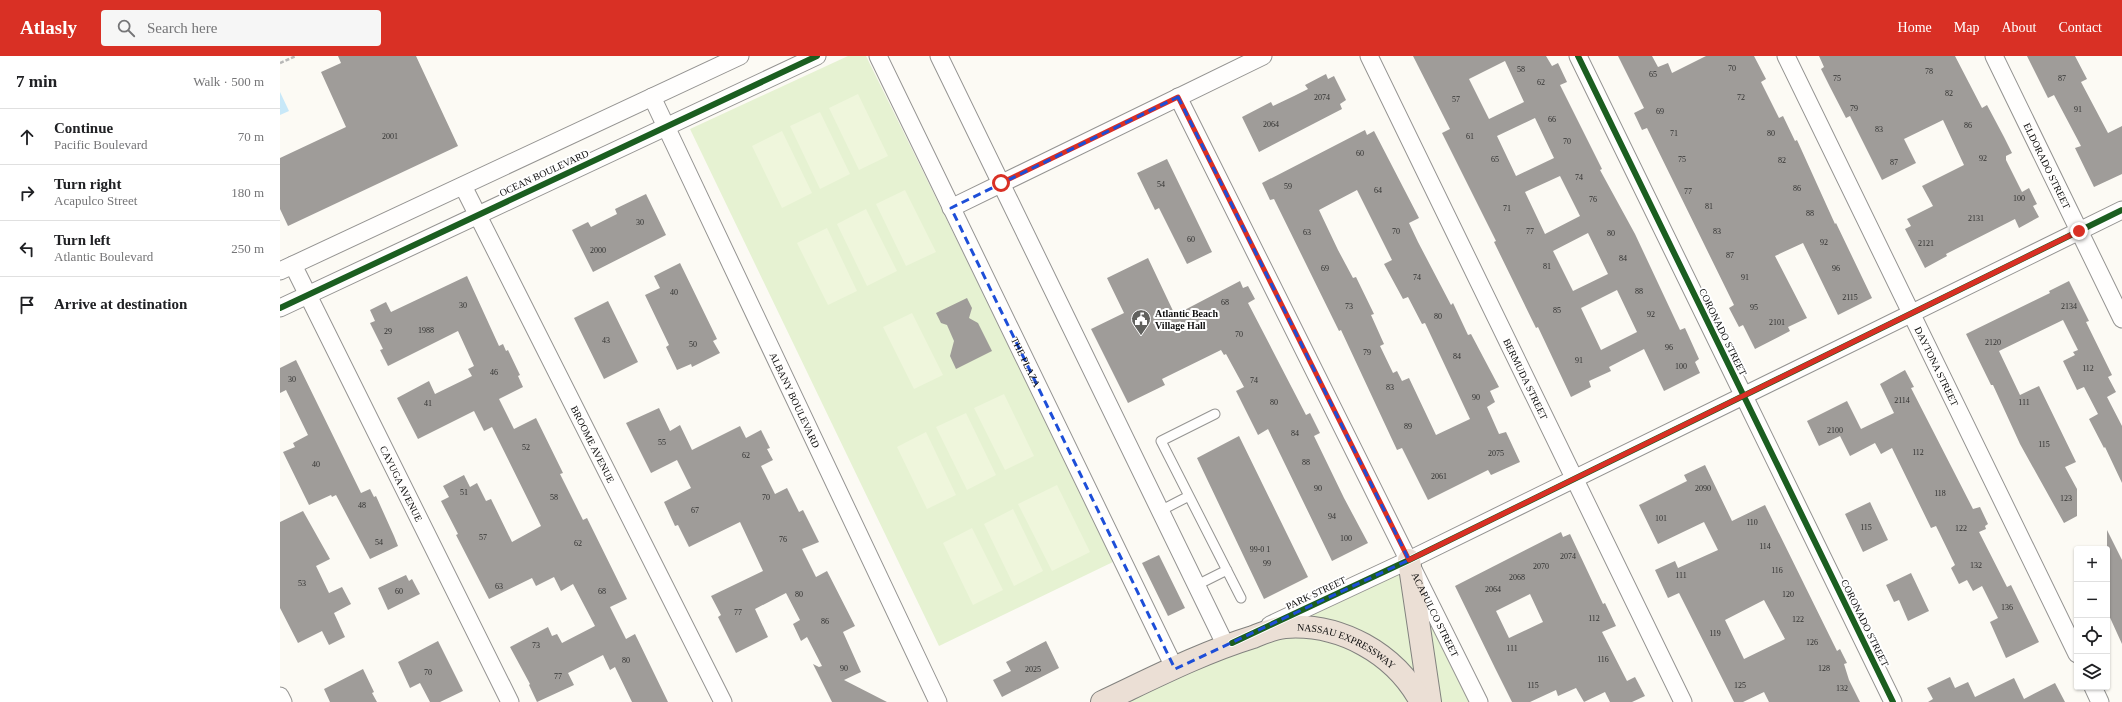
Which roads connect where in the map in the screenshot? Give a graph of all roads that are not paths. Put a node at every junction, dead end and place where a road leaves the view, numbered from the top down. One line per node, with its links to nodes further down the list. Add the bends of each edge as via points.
1 (740, 56): 10 (street)
2 (817, 56): 12 (street, OCEAN BOULEVARD)
3 (878, 56): 15 (street, THE PLAZA)
4 (939, 56): 13 (street)
5 (1263, 56): 11 (street)
6 (1370, 56): 26 (street, BERMUDA STREET)
7 (1578, 56): 24 (street, CORONADO STREET)
8 (1786, 56): 22 (street, DAYTONA STREET)
9 (1994, 56): 18 (street, ELDORADO STREET)
10 (652, 97): 12 (street, ALBANY BOULEVARD); 14 (street)
11 (1178, 97): 13 (street); 29 (street, ACAPULCO STREET)
12 (666, 127): 17 (street, OCEAN BOULEVARD); 41 (street, ALBANY BOULEVARD)
13 (1001, 183): 15 (street); 28 (street)
14 (463, 186): 17 (street, BROOME AVENUE); 19 (street)
15 (951, 208): 35 (street, THE PLAZA)
16 (2122, 210): 18 (street, PARK STREET)
17 (478, 215): 20 (street, OCEAN BOULEVARD); 40 (street, BROOME AVENUE)
18 (2079, 231): 22 (street, PARK STREET); 23 (street, ELDORADO STREET)
19 (286, 268): 20 (street, CAYUGA AVENUE)
20 (308, 295): 21 (street, OCEAN BOULEVARD); 39 (street, CAYUGA AVENUE)
21 (280, 308)
22 (1912, 313): 24 (street, PARK STREET); 34 (street, DAYTONA STREET)
23 (2122, 319)
24 (1743, 396): 26 (street, PARK STREET); 48 (street, CORONADO STREET)
25 (1215, 414): 27 (lane, via 1161,441)
26 (1574, 479): 29 (street, PARK STREET); 47 (street, BERMUDA STREET)
27 (1189, 496): 28 (lane); 30 (lane)
28 (1160, 510): 31 (street)
29 (1409, 560): 33 (street, PARK STREET); 45 (highway); 46 (street, ACAPULCO STREET)
30 (1227, 570): 31 (lane); 32 (lane)
31 (1197, 585): 33 (street)
32 (1241, 598)
33 (1229, 644): 35 (highway, PARK STREET); 44 (highway, NASSAU EXPRESSWAY, via 1283,627 1306,627 1348,636 1370,647 1401,673)
34 (2074, 648)
35 (1175, 668): 42 (highway, PARK STREET); 43 (highway)
36 (2094, 690): 49 (street)
37 (280, 696): 38 (street)
38 (283, 702)
39 (510, 702)
40 (723, 702)
41 (938, 702)
42 (1102, 702)
43 (1134, 702)
44 (1421, 702)
45 (1430, 702)
46 (1479, 702)
47 (1683, 702)
48 (1893, 702)
49 (2100, 702)

